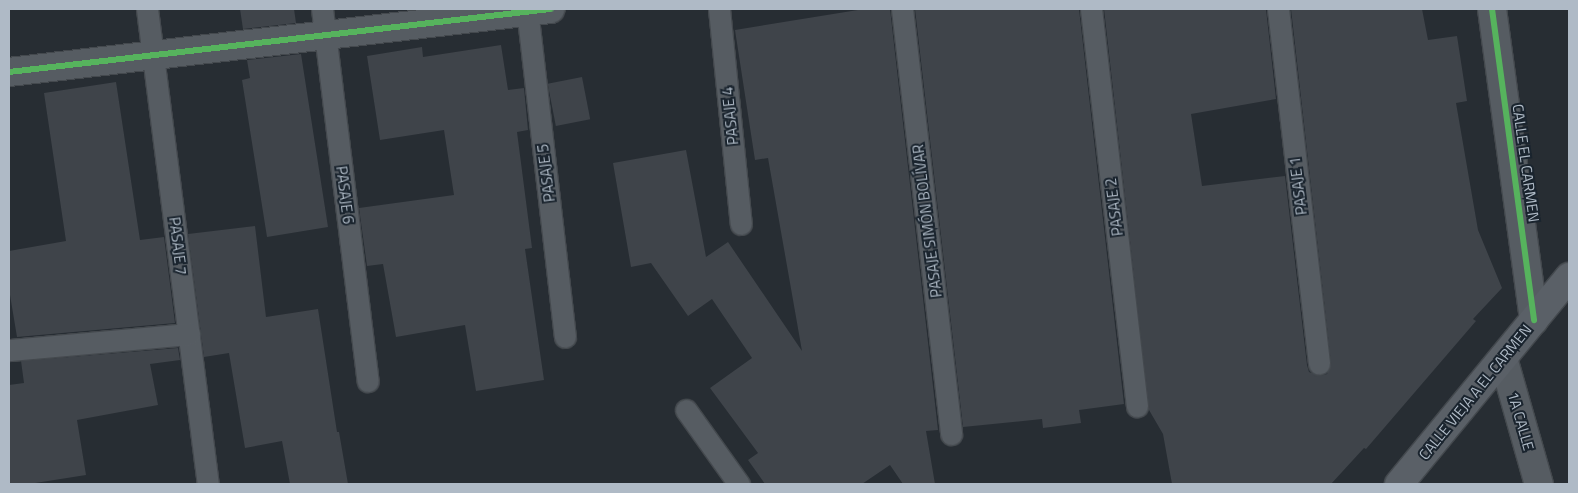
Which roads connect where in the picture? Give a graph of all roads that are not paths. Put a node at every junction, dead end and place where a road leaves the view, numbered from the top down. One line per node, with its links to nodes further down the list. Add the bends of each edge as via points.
1 (147, 9): 9 (lane, PASAJE 7)
2 (719, 9): 11 (lane, PASAJE 4)
3 (902, 9): 22 (lane, PASAJE SIMÓN BOLÍVAR)
4 (1092, 9): 20 (lane, PASAJE 2)
5 (1278, 9): 18 (lane, PASAJE 1)
6 (1492, 9): 13 (street, CALLE EL CARMEN)
7 (534, 10): 8 (street); 15 (lane, PASAJE 5)
8 (324, 22): 9 (street); 19 (lane, PASAJE 6)
9 (153, 55): 10 (street); 14 (lane, PASAJE 7)
10 (9, 72)
11 (742, 224)
12 (1569, 277): 13 (street, CALLE VIEJA A EL CARMEN)
13 (1534, 320): 17 (street, CALLE VIEJA A EL CARMEN)
14 (189, 334): 16 (lane); 23 (lane, PASAJE 7)
15 (565, 338)
16 (9, 350)
17 (1503, 358): 25 (street, CALLE VIEJA A EL CARMEN); 26 (street, 1A CALLE)
18 (1319, 364)
19 (368, 381)
20 (1137, 406)
21 (686, 410): 24 (lane)
22 (951, 434)
23 (208, 484)
24 (739, 484)
25 (1399, 484)
26 (1539, 484)

